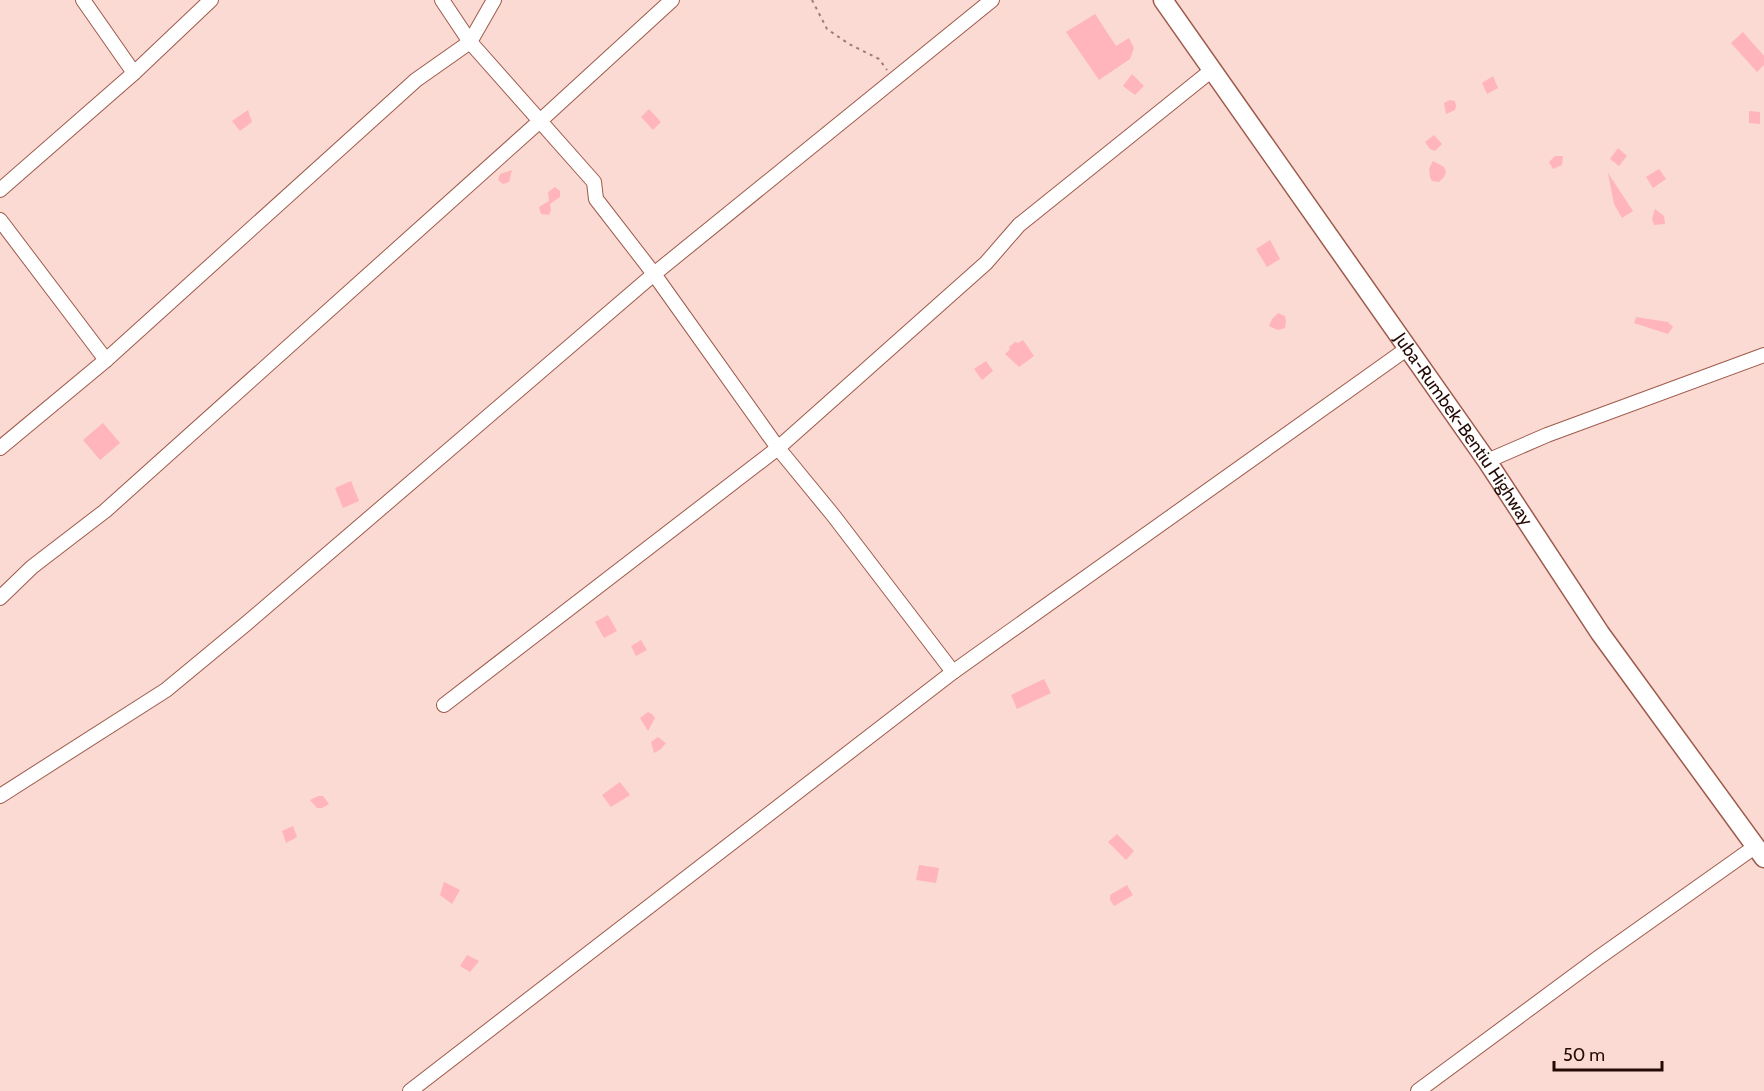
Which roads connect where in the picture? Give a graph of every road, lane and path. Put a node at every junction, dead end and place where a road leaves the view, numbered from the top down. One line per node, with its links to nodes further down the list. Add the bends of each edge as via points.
1 (84, 0): 11 (street)
2 (211, 0): 11 (street)
3 (442, 0): 9 (street)
4 (494, 0): 9 (street)
5 (672, 0): 13 (street)
6 (812, 0): 12 (path, via 827,29 879,59)
7 (992, 0): 12 (street)
8 (1163, 0): 10 (main road, Juba-Rumbek-Bentiu Highway)
9 (470, 42): 13 (street); 19 (street, via 416,80)
10 (1212, 70): 17 (main road, Juba-Rumbek-Bentiu Highway); 21 (street, via 1019,225 986,263)
11 (134, 73): 14 (street)
12 (894, 79): 16 (street)
13 (541, 120): 16 (street, via 594,182 596,200); 23 (street, via 105,511 32,567)
14 (0, 190)
15 (0, 220): 19 (street)
16 (654, 274): 21 (street); 26 (street, via 166,690)
17 (1408, 348): 22 (main road, Juba-Rumbek-Bentiu Highway); 24 (street)
18 (1764, 355): 22 (street)
19 (106, 360): 20 (street)
20 (0, 448)
21 (778, 448): 24 (street); 25 (street)
22 (1487, 461): 27 (main road, Juba-Rumbek-Bentiu Highway, via 1600,633)
23 (0, 598)
24 (953, 672): 28 (street)
25 (444, 705)
26 (0, 796)
27 (1760, 852): 29 (street, via 1598,958)
28 (410, 1091)
29 (1418, 1091)

